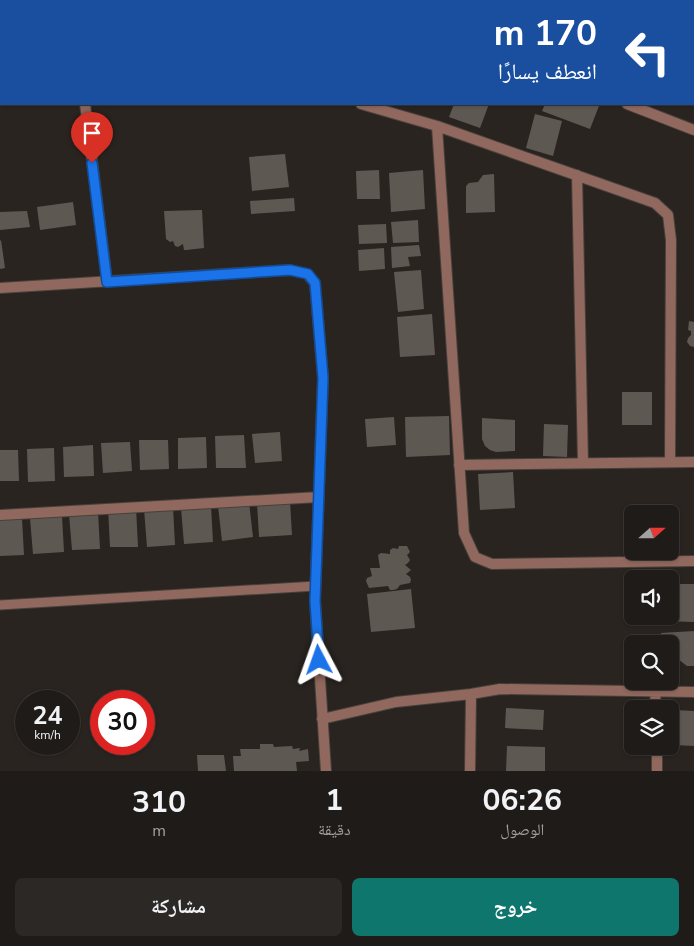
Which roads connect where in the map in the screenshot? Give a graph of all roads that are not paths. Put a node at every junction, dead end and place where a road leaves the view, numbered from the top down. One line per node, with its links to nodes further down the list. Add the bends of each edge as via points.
1 (85, 105): 7 (street)
2 (364, 105): 4 (street)
3 (630, 105): 5 (street)
4 (437, 126): 6 (street); 12 (street)
5 (694, 130)
6 (577, 175): 9 (street, via 655,203 668,215 672,240); 11 (street)
7 (107, 282): 8 (street); 13 (street, via 290,270 308,274 315,283 323,378)
8 (0, 288)
9 (670, 462): 10 (street); 11 (street)
10 (694, 462)
11 (582, 464): 12 (street)
12 (459, 465): 15 (street, via 464,533 475,557 492,564)
13 (319, 497): 14 (street); 16 (street)
14 (0, 515)
15 (694, 561)
16 (316, 586): 17 (lane); 22 (street)
17 (0, 605)
18 (655, 691): 19 (street); 20 (street, via 500,689); 21 (street)
19 (694, 692)
20 (471, 694): 22 (street, via 396,702); 25 (street)
21 (656, 700)
22 (322, 719): 24 (street)
23 (656, 755): 26 (street)
24 (326, 771)
25 (470, 771)
26 (657, 771)

